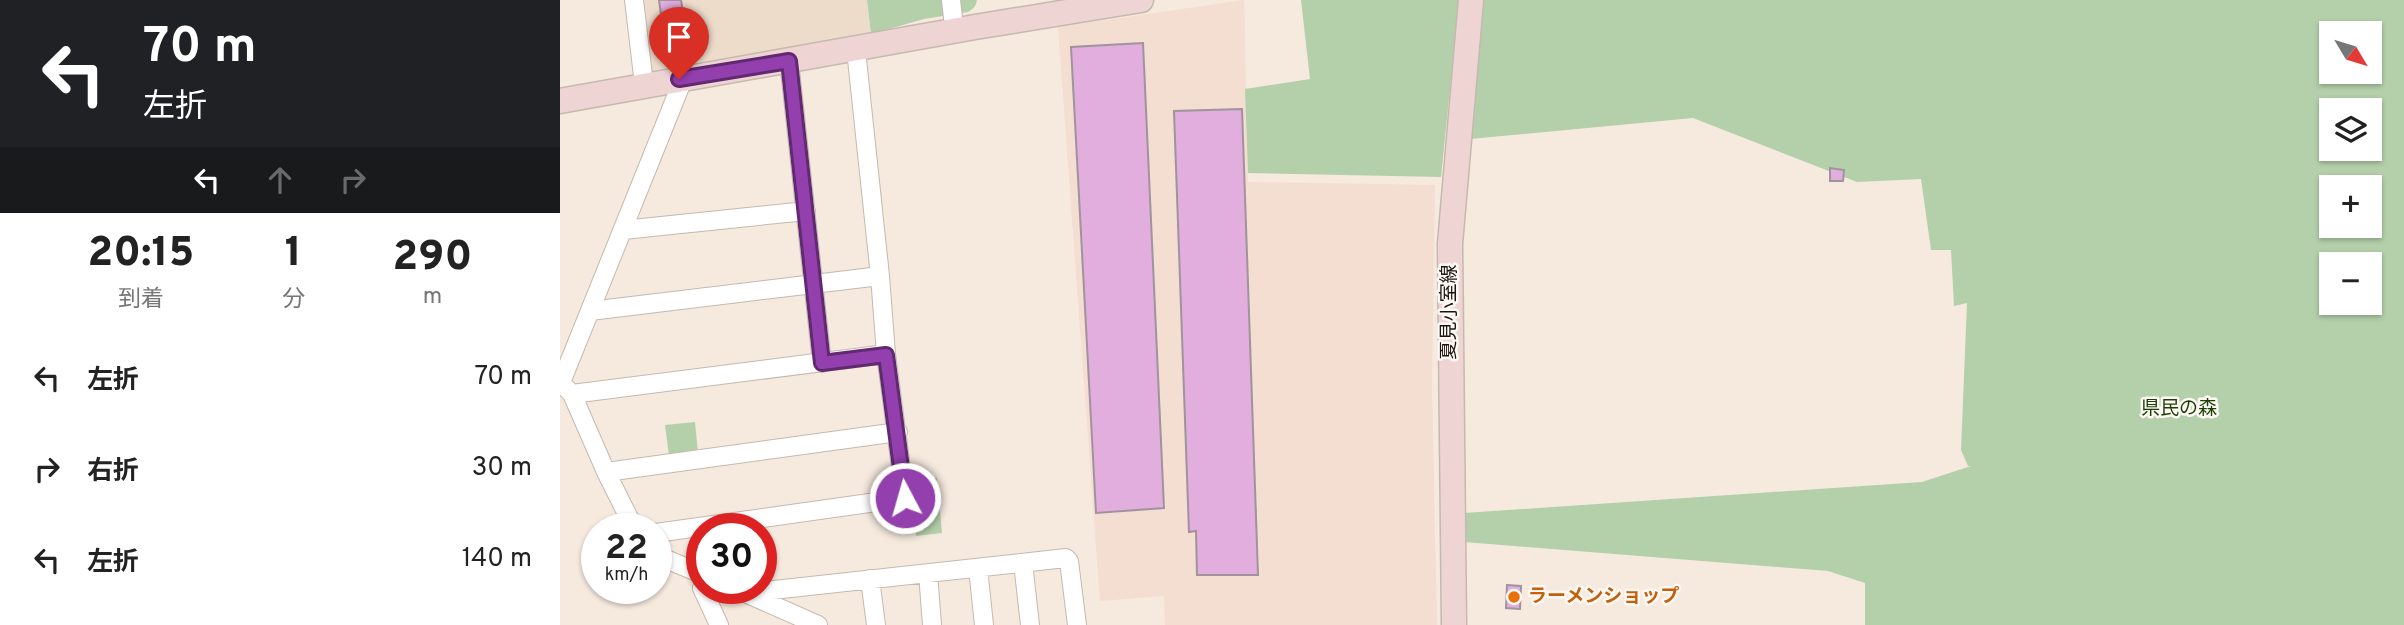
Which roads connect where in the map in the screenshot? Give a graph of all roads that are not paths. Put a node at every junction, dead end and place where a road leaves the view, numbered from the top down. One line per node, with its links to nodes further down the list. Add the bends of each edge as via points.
1 (634, 0): 9 (street)
2 (951, 0): 5 (street)
3 (1141, 0): 6 (main road)
4 (1471, 0): 37 (main road, 夏見小室線, via 1450,244)
5 (953, 18)
6 (856, 50): 7 (main road); 13 (street)
7 (789, 61): 8 (main road); 11 (street)
8 (679, 79): 9 (main road); 12 (street, via 680,87)
9 (642, 85): 10 (main road)
10 (560, 101)
11 (806, 211): 12 (street); 14 (street)
12 (623, 230): 15 (street)
13 (880, 276): 14 (street); 16 (street)
14 (814, 284): 15 (street); 17 (street)
15 (590, 311): 18 (street)
16 (886, 355): 17 (street); 19 (street)
17 (822, 363): 18 (street)
18 (563, 385): 20 (street)
19 (898, 432): 20 (street); 22 (street, via 905,498)
20 (606, 472): 21 (street)
21 (626, 513)
22 (672, 531)
23 (1023, 563): 24 (street); 35 (street); 36 (street, via 1069,561)
24 (978, 568): 25 (street); 34 (street)
25 (928, 573): 26 (street); 33 (street)
26 (870, 579): 27 (street); 32 (street)
27 (777, 588)
28 (710, 604): 30 (street)
29 (770, 604): 31 (street)
30 (719, 625)
31 (818, 625)
32 (876, 625)
33 (932, 625)
34 (984, 625)
35 (1030, 625)
36 (1077, 625)
37 (1454, 625)

